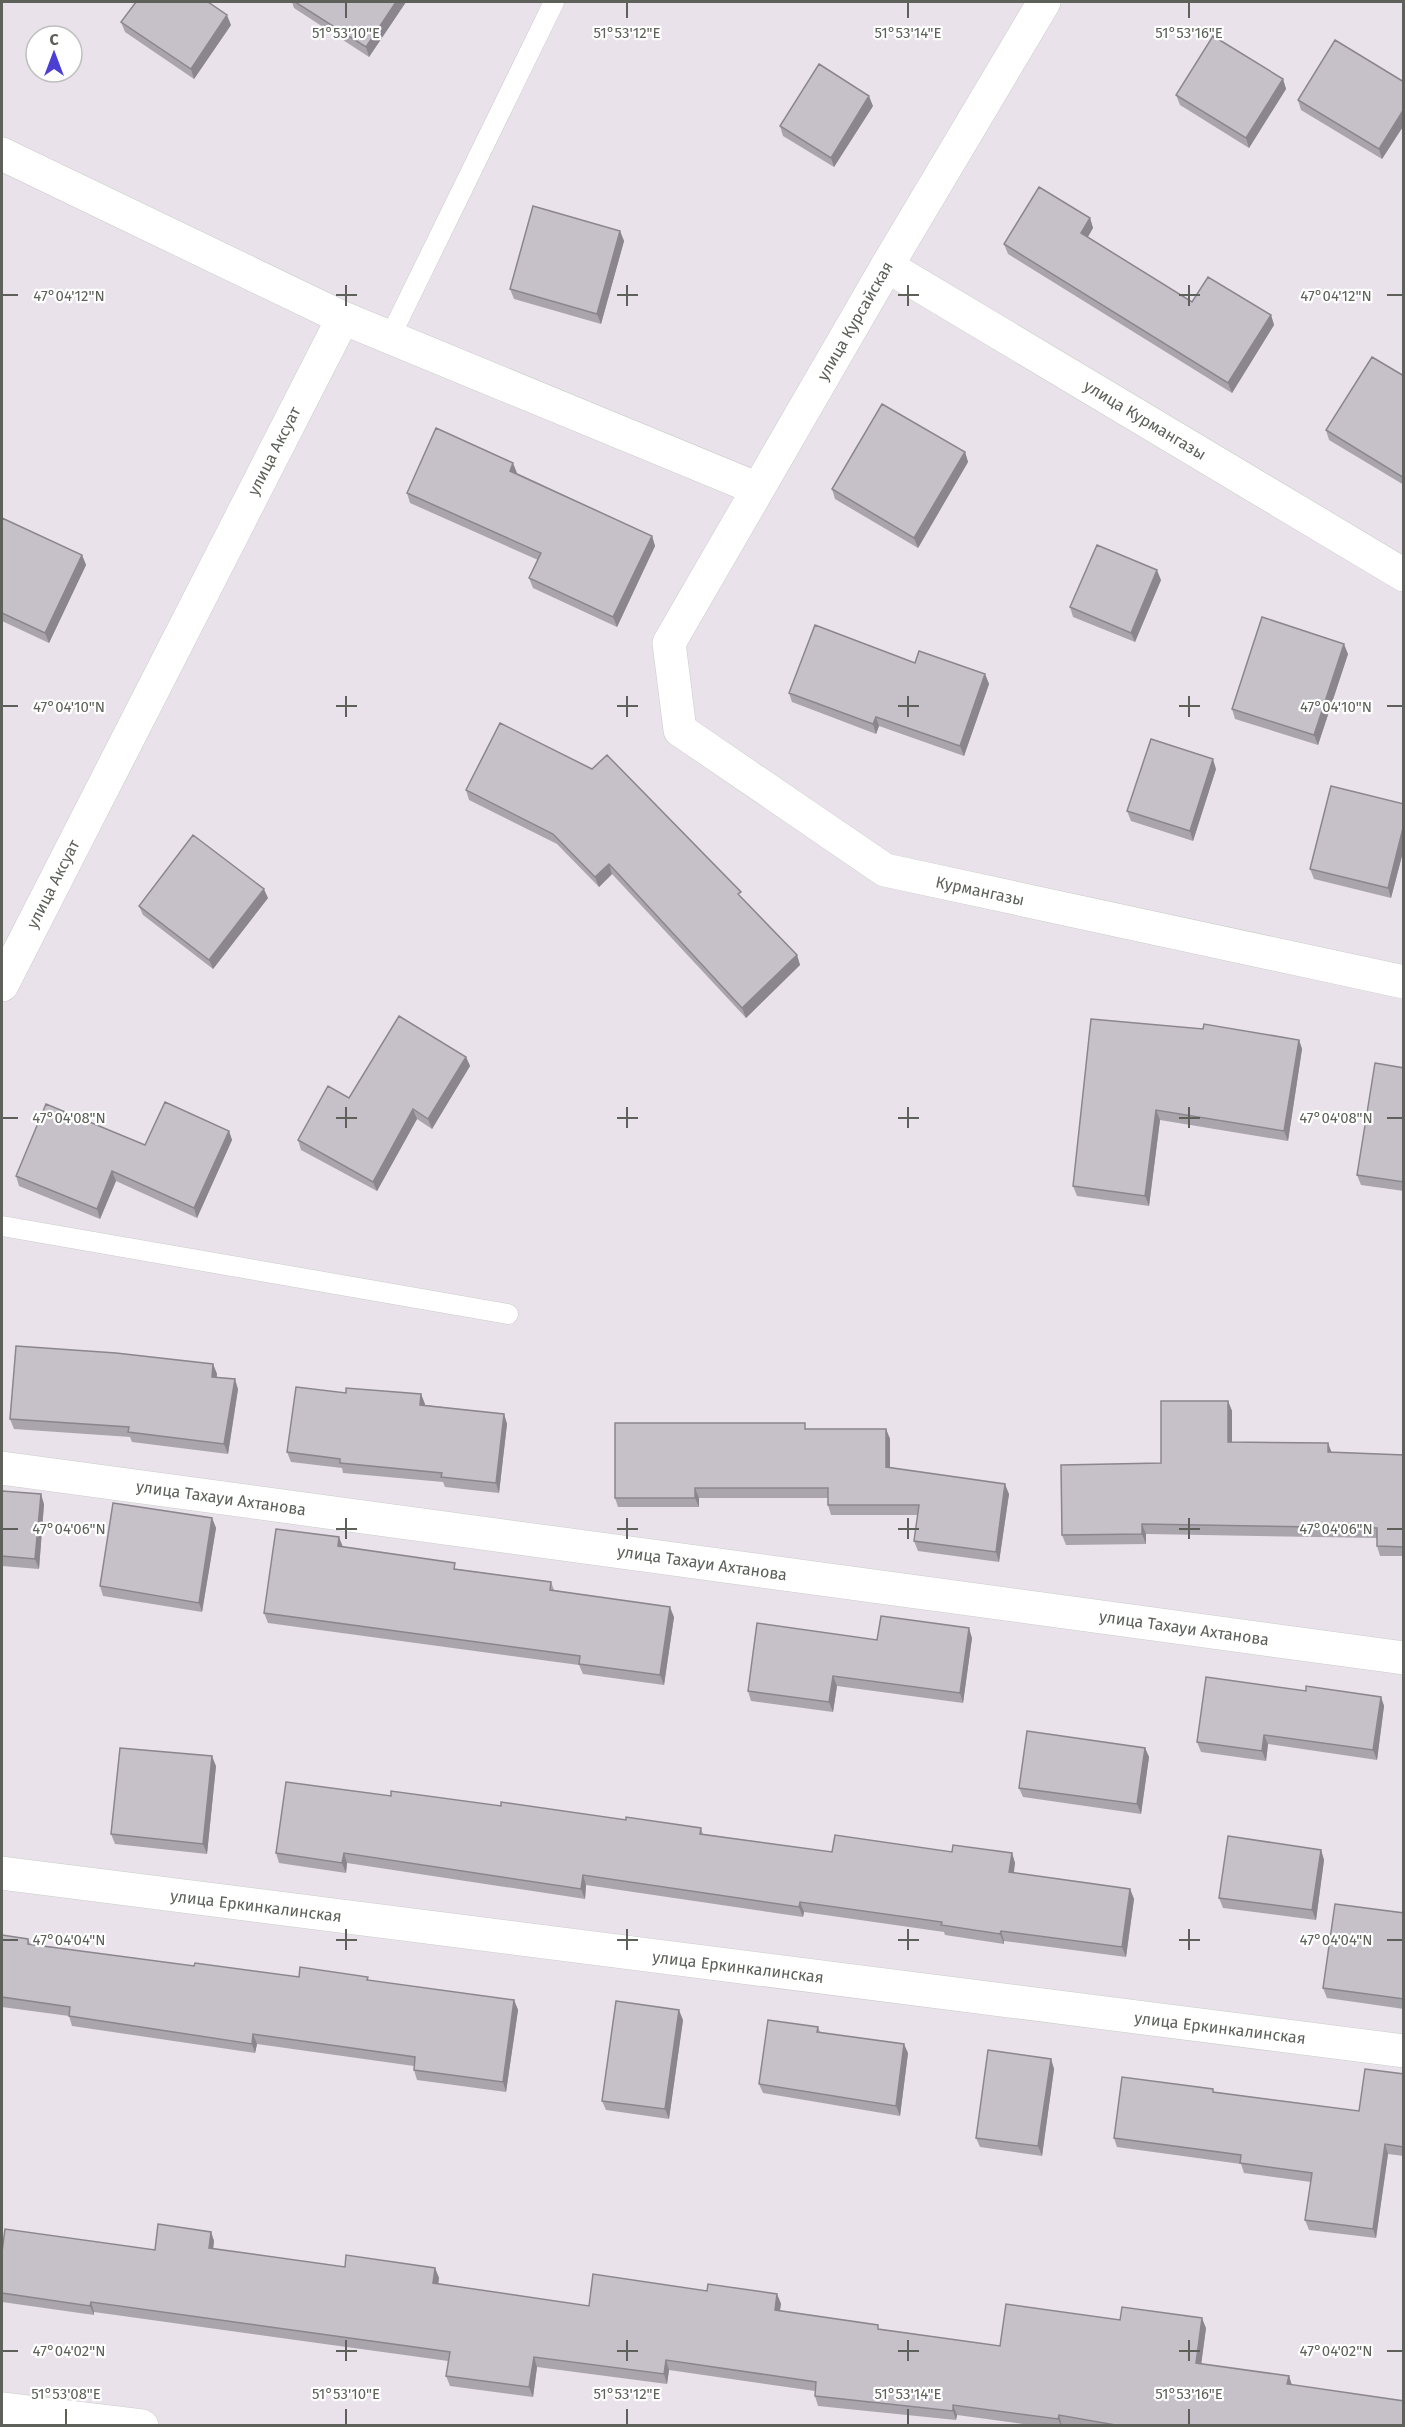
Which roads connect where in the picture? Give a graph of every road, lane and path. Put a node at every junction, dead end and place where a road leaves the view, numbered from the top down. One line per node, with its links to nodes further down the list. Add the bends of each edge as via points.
1 (554, 2): 6 (lane)
2 (1044, 2): 4 (street, улица Курсайская)
3 (2, 154): 5 (street)
4 (887, 266): 7 (street, улица Курсайская); 8 (street, улица Курмангазы)
5 (343, 318): 6 (street); 11 (street, улица Аксуат)
6 (390, 337): 7 (street)
7 (758, 489): 9 (street, улица Курсайская)
8 (1404, 575)
9 (669, 643): 10 (street, Курмангазы, via 680,730 885,870)
10 (1404, 982)
11 (2, 985)
12 (2, 1226): 13 (lane)
13 (508, 1314)
14 (2, 1468): 15 (street, улица Тахауи Ахтанова)
15 (1404, 1658)
16 (2, 1874): 17 (street, улица Еркинкалинская)
17 (1404, 2051)
18 (2, 2409): 19 (street)
19 (142, 2426)

